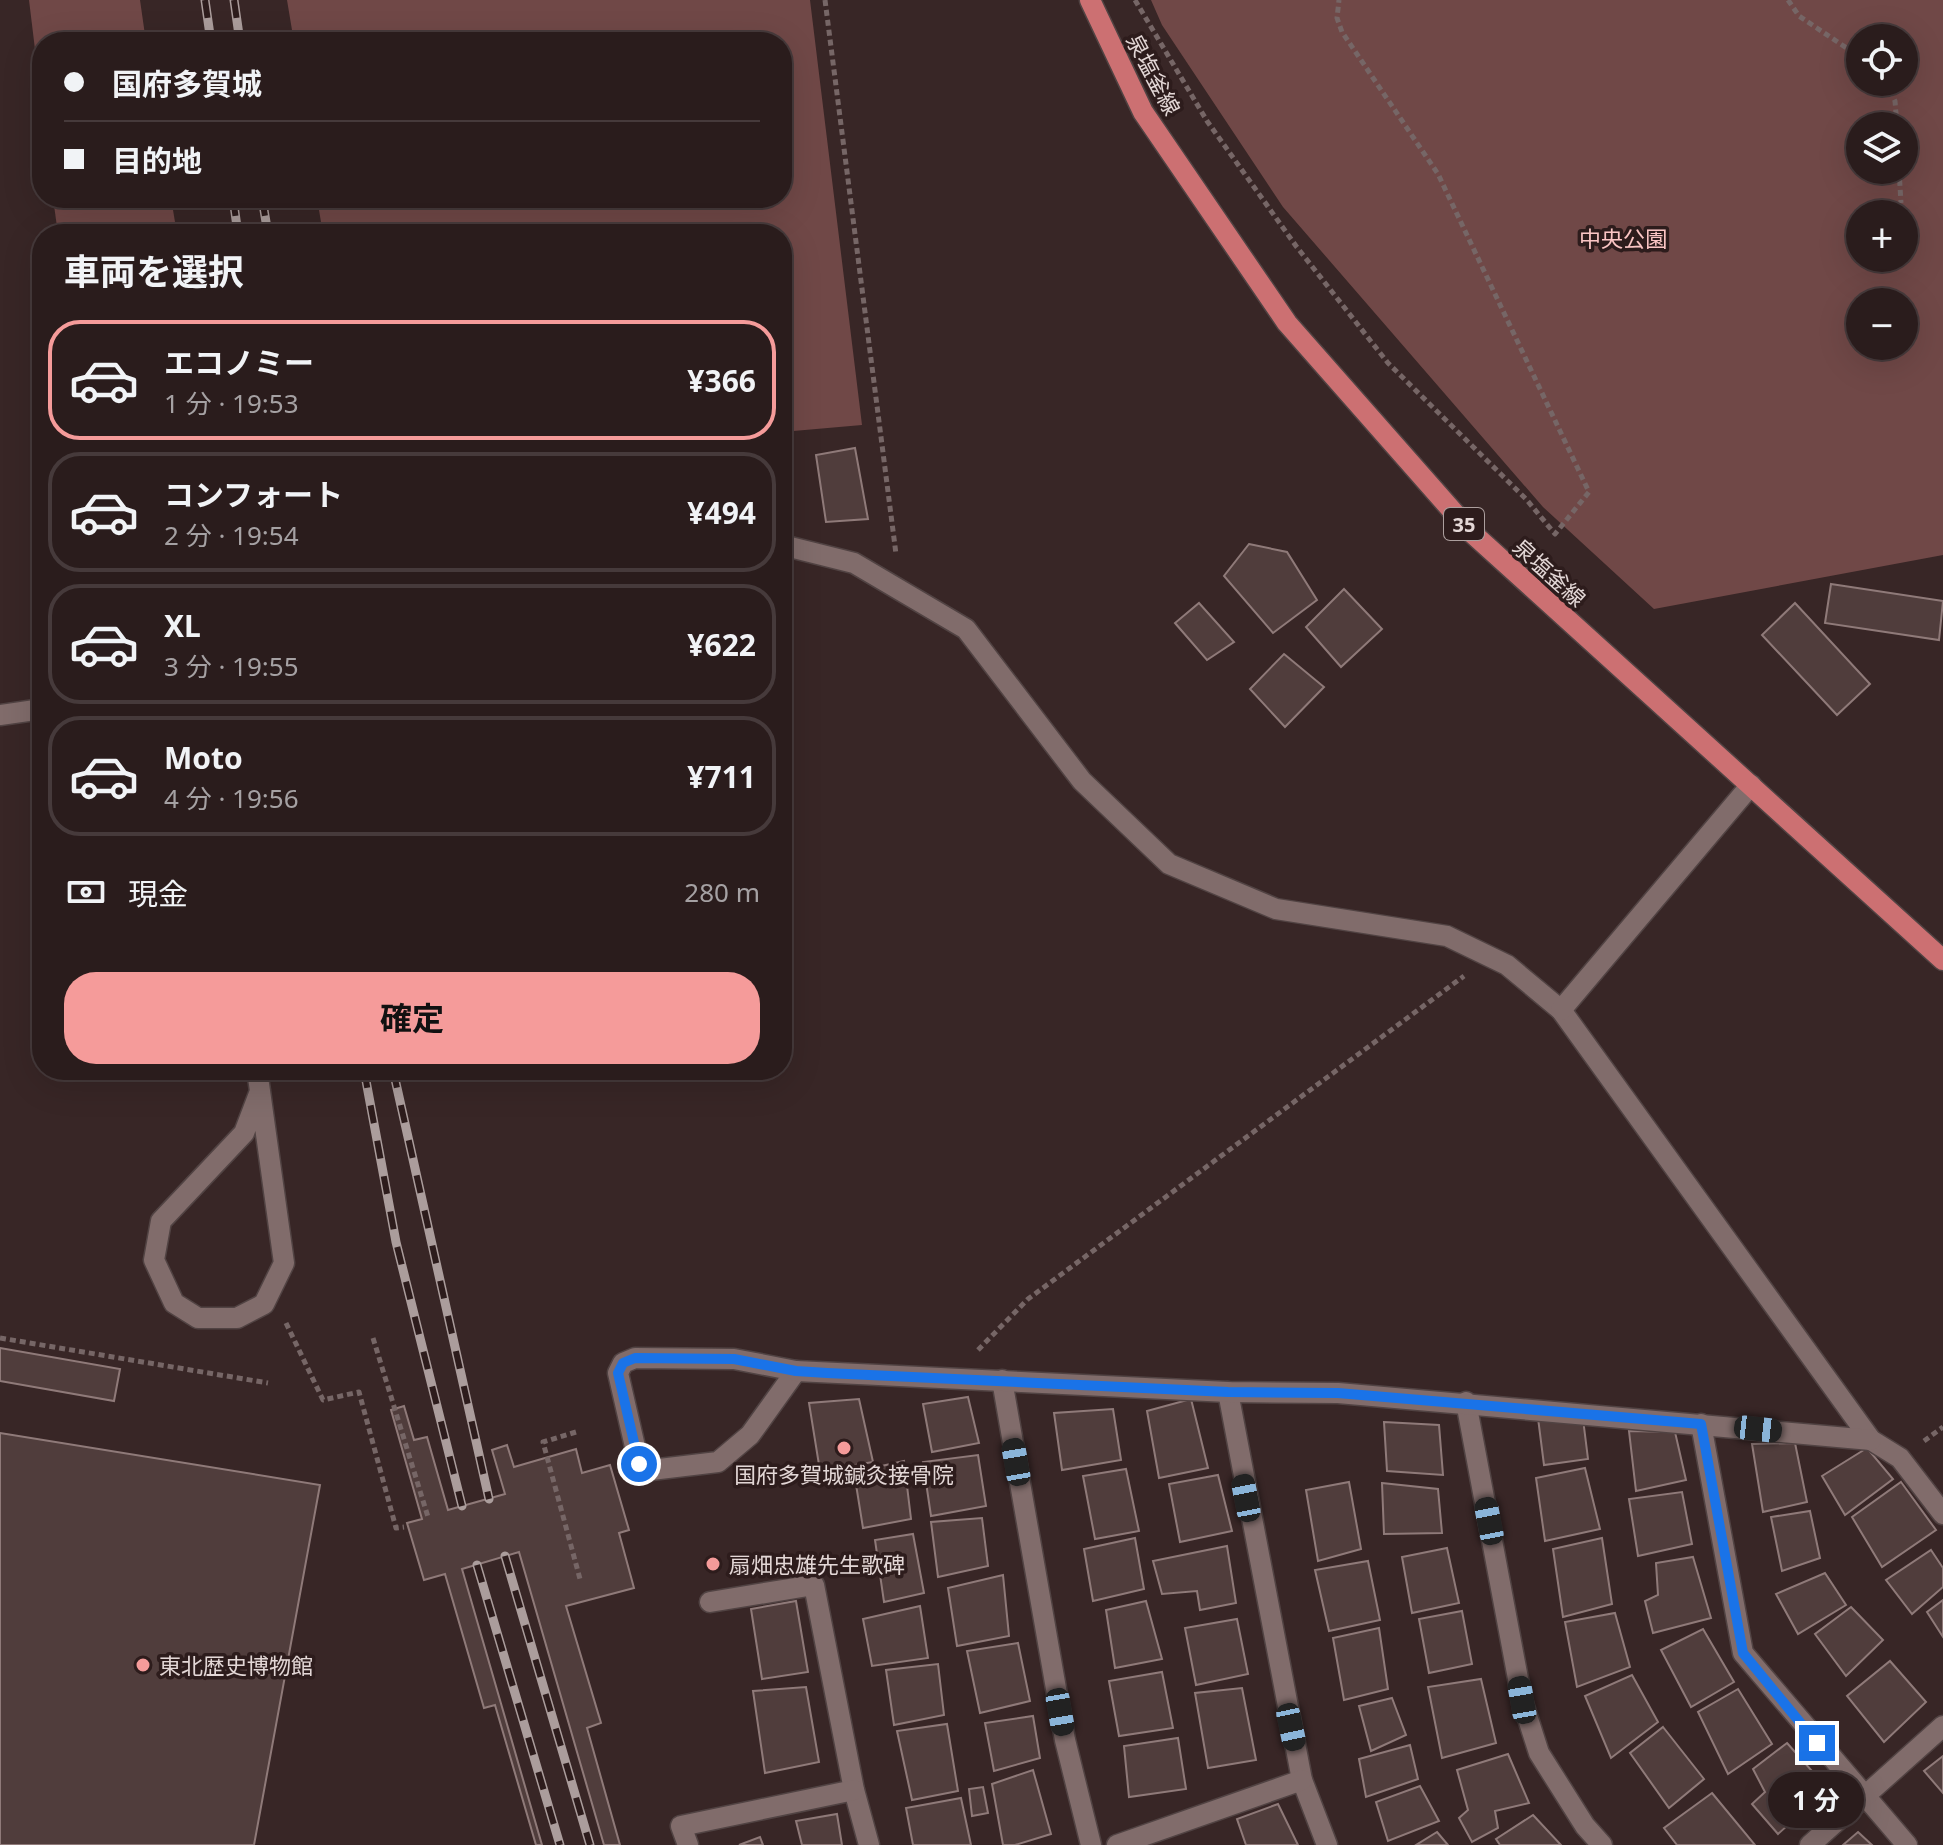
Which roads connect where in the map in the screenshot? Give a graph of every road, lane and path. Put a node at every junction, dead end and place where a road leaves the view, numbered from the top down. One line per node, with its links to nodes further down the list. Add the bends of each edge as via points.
1 (825, 0): 8 (path)
2 (1090, 0): 11 (main road, 泉塩釜線 / 35, via 1143,112 1287,323 1471,532)
3 (1135, 0): 4 (path, via 1207,121 1388,363 1555,534 1589,492 1438,174 1342,32)
4 (1339, 0)
5 (1788, 0): 6 (path, via 1799,16)
6 (1846, 48)
7 (792, 548): 8 (street, via 854,563)
8 (900, 591): 12 (street, via 966,629 1082,781 1169,864 1276,909 1447,936)
9 (32, 710): 10 (street)
10 (0, 715)
11 (1751, 785): 13 (main road, 泉塩釜線 / 35); 14 (street)
12 (1490, 956): 14 (street); 21 (path, via 1028,1299)
13 (1943, 960)
14 (1561, 1010): 28 (street)
15 (258, 1080): 16 (street)
16 (260, 1091): 16 (street, via 284,1263 264,1304 237,1318 198,1318 174,1303 154,1260 161,1221 244,1133)
17 (286, 1323): 31 (path, via 323,1400 359,1392 396,1528)
18 (0, 1338): 23 (path)
19 (373, 1338): 30 (path)
20 (796, 1371): 20 (street, via 750,1435 718,1462 651,1470 639,1464 618,1373 623,1363 635,1358 734,1359); 21 (street)
21 (951, 1378): 22 (street)
22 (1002, 1380): 24 (street); 40 (street, via 1065,1740)
23 (268, 1383)
24 (1228, 1392): 25 (street); 35 (street)
25 (1466, 1402): 26 (street); 43 (street, via 1522,1700 1539,1753)
26 (1701, 1424): 28 (street); 37 (street, via 1743,1653)
27 (576, 1432): 32 (path, via 543,1442)
28 (1871, 1440): 29 (street, via 1900,1458)
29 (1943, 1514)
30 (428, 1517)
31 (404, 1527)
32 (580, 1579)
33 (710, 1602): 36 (street, via 814,1585)
34 (1943, 1726): 37 (street)
35 (1302, 1780): 41 (street); 42 (street)
36 (854, 1790): 38 (street, via 681,1826); 39 (street)
37 (1864, 1797): 44 (street); 45 (street)
38 (688, 1845)
39 (869, 1845)
40 (1091, 1845)
41 (1117, 1845)
42 (1327, 1845)
43 (1602, 1845)
44 (1810, 1845)
45 (1907, 1845)

